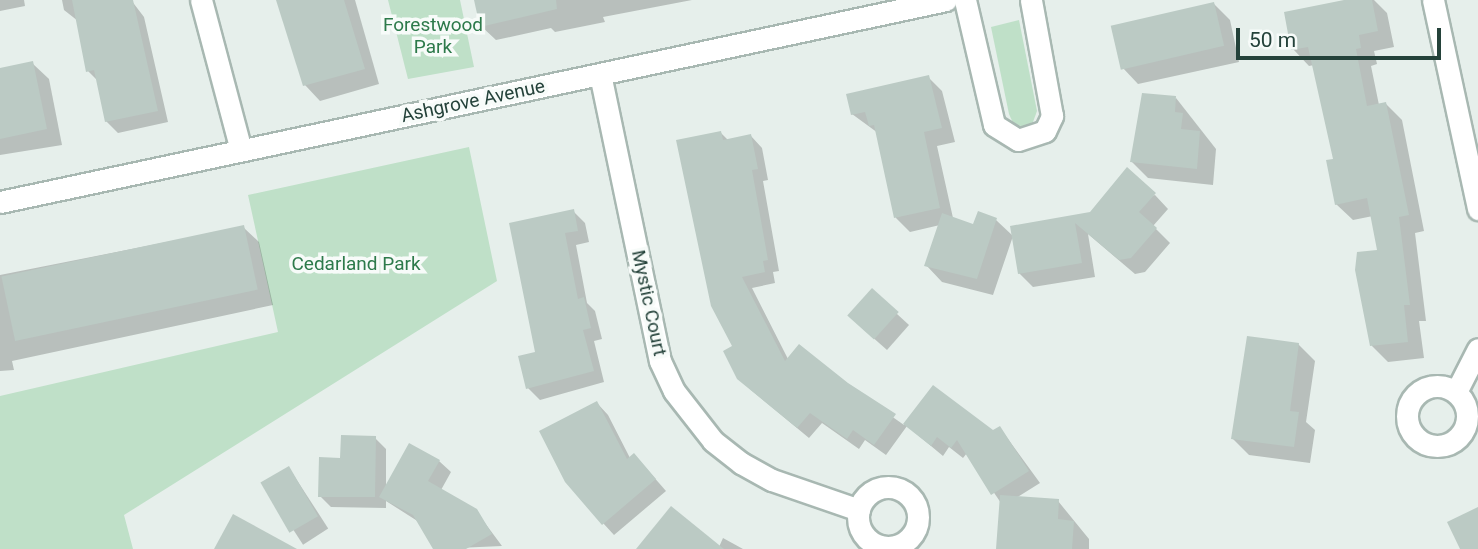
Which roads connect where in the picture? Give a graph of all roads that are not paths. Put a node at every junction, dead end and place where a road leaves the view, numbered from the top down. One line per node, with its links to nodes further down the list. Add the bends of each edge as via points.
1 (201, 0): 7 (street)
2 (946, 0): 6 (street, Ashgrove Avenue)
3 (965, 0): 4 (street, via 994,125 1018,140 1045,131 1052,116)
4 (1031, 0)
5 (1433, 0): 9 (street)
6 (600, 74): 7 (street, Ashgrove Avenue); 12 (street, Mystic Court, via 660,361 674,391 713,441 741,463 772,481)
7 (241, 150): 8 (street, Ashgrove Avenue)
8 (0, 202)
9 (1478, 209)
10 (1478, 349): 11 (street)
11 (1456, 392)
12 (859, 510)

